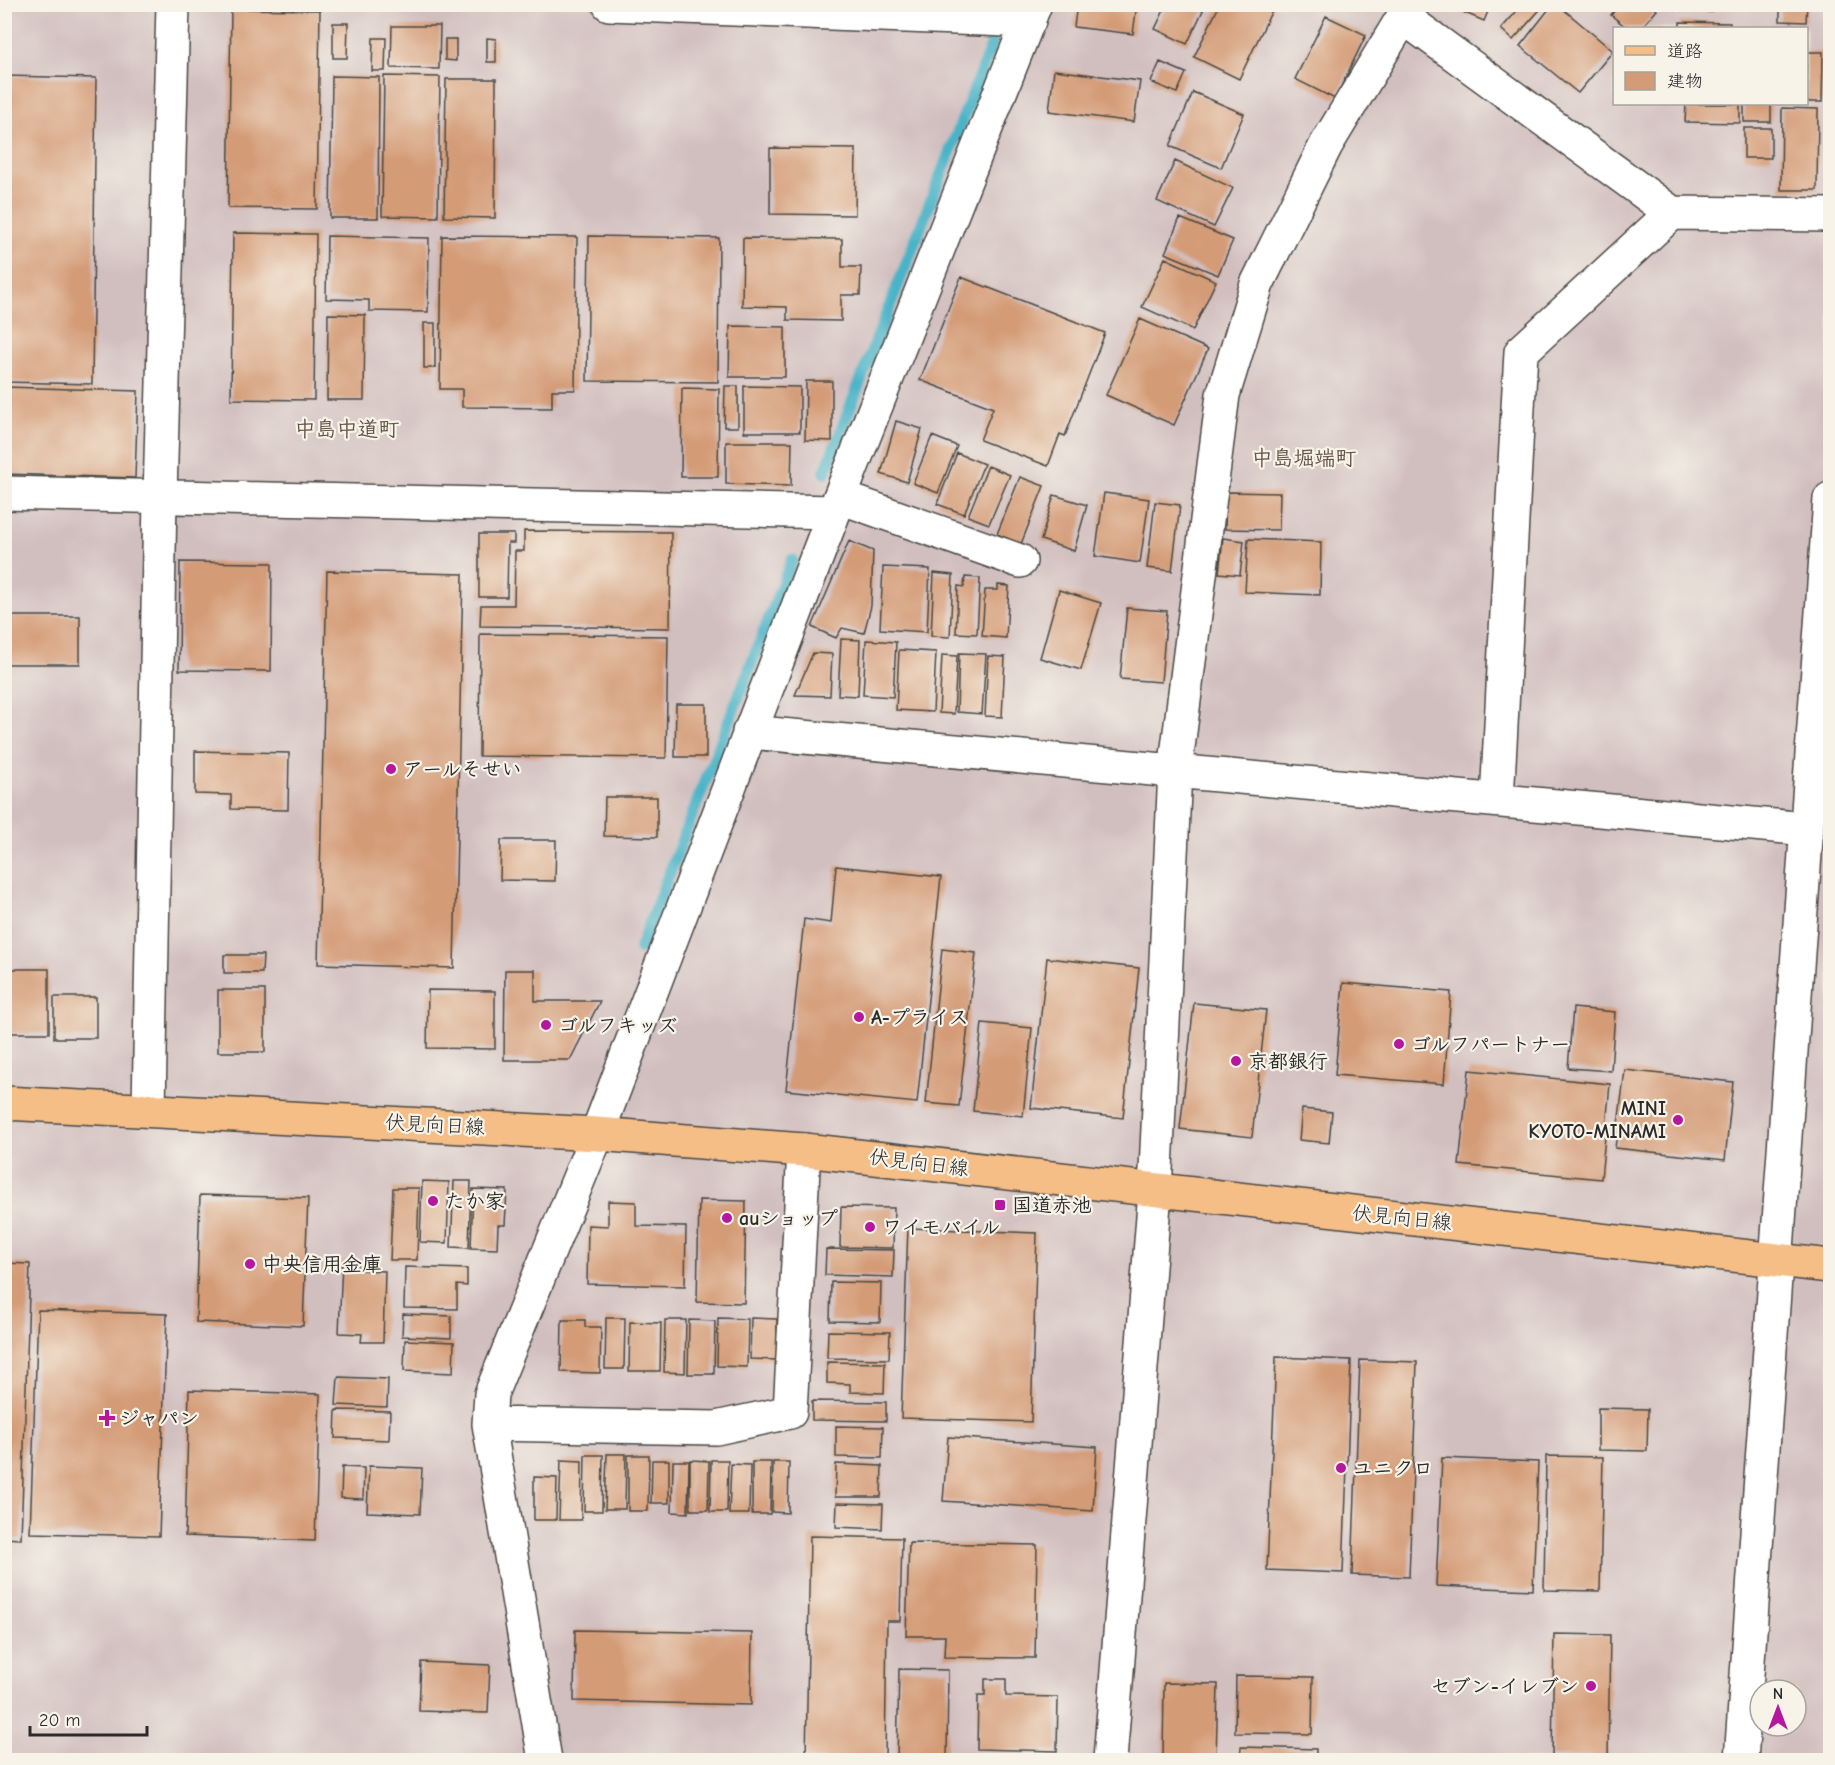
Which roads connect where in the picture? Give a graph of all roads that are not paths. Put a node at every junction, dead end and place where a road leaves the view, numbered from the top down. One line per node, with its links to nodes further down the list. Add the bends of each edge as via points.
1 (173, 4): 8 (street)
2 (609, 4): 4 (street)
3 (1407, 11): 5 (street); 13 (street, via 1326,145 1257,284 1223,395)
4 (1032, 13): 10 (street)
5 (1672, 213): 6 (street); 14 (street, via 1521,352)
6 (1830, 215)
7 (4, 493): 8 (street)
8 (160, 497): 10 (street); 17 (street)
9 (1830, 499): 15 (street)
10 (837, 504): 11 (street); 12 (street)
11 (1020, 561)
12 (749, 732): 13 (street); 18 (street)
13 (1175, 771): 14 (street); 20 (street)
14 (1497, 800): 15 (street)
15 (1807, 829): 21 (street)
16 (4, 1103): 17 (main road, 伏見向日線)
17 (149, 1110): 18 (main road, 伏見向日線)
18 (597, 1134): 19 (main road, 伏見向日線); 23 (street, via 491,1394)
19 (804, 1150): 20 (main road, 伏見向日線); 23 (street, via 790,1412 716,1428)
20 (1155, 1191): 21 (main road, 伏見向日線); 25 (street)
21 (1778, 1260): 22 (main road, 伏見向日線); 26 (street)
22 (1830, 1266)
23 (489, 1424): 24 (street)
24 (545, 1761)
25 (1110, 1761)
26 (1741, 1761)

